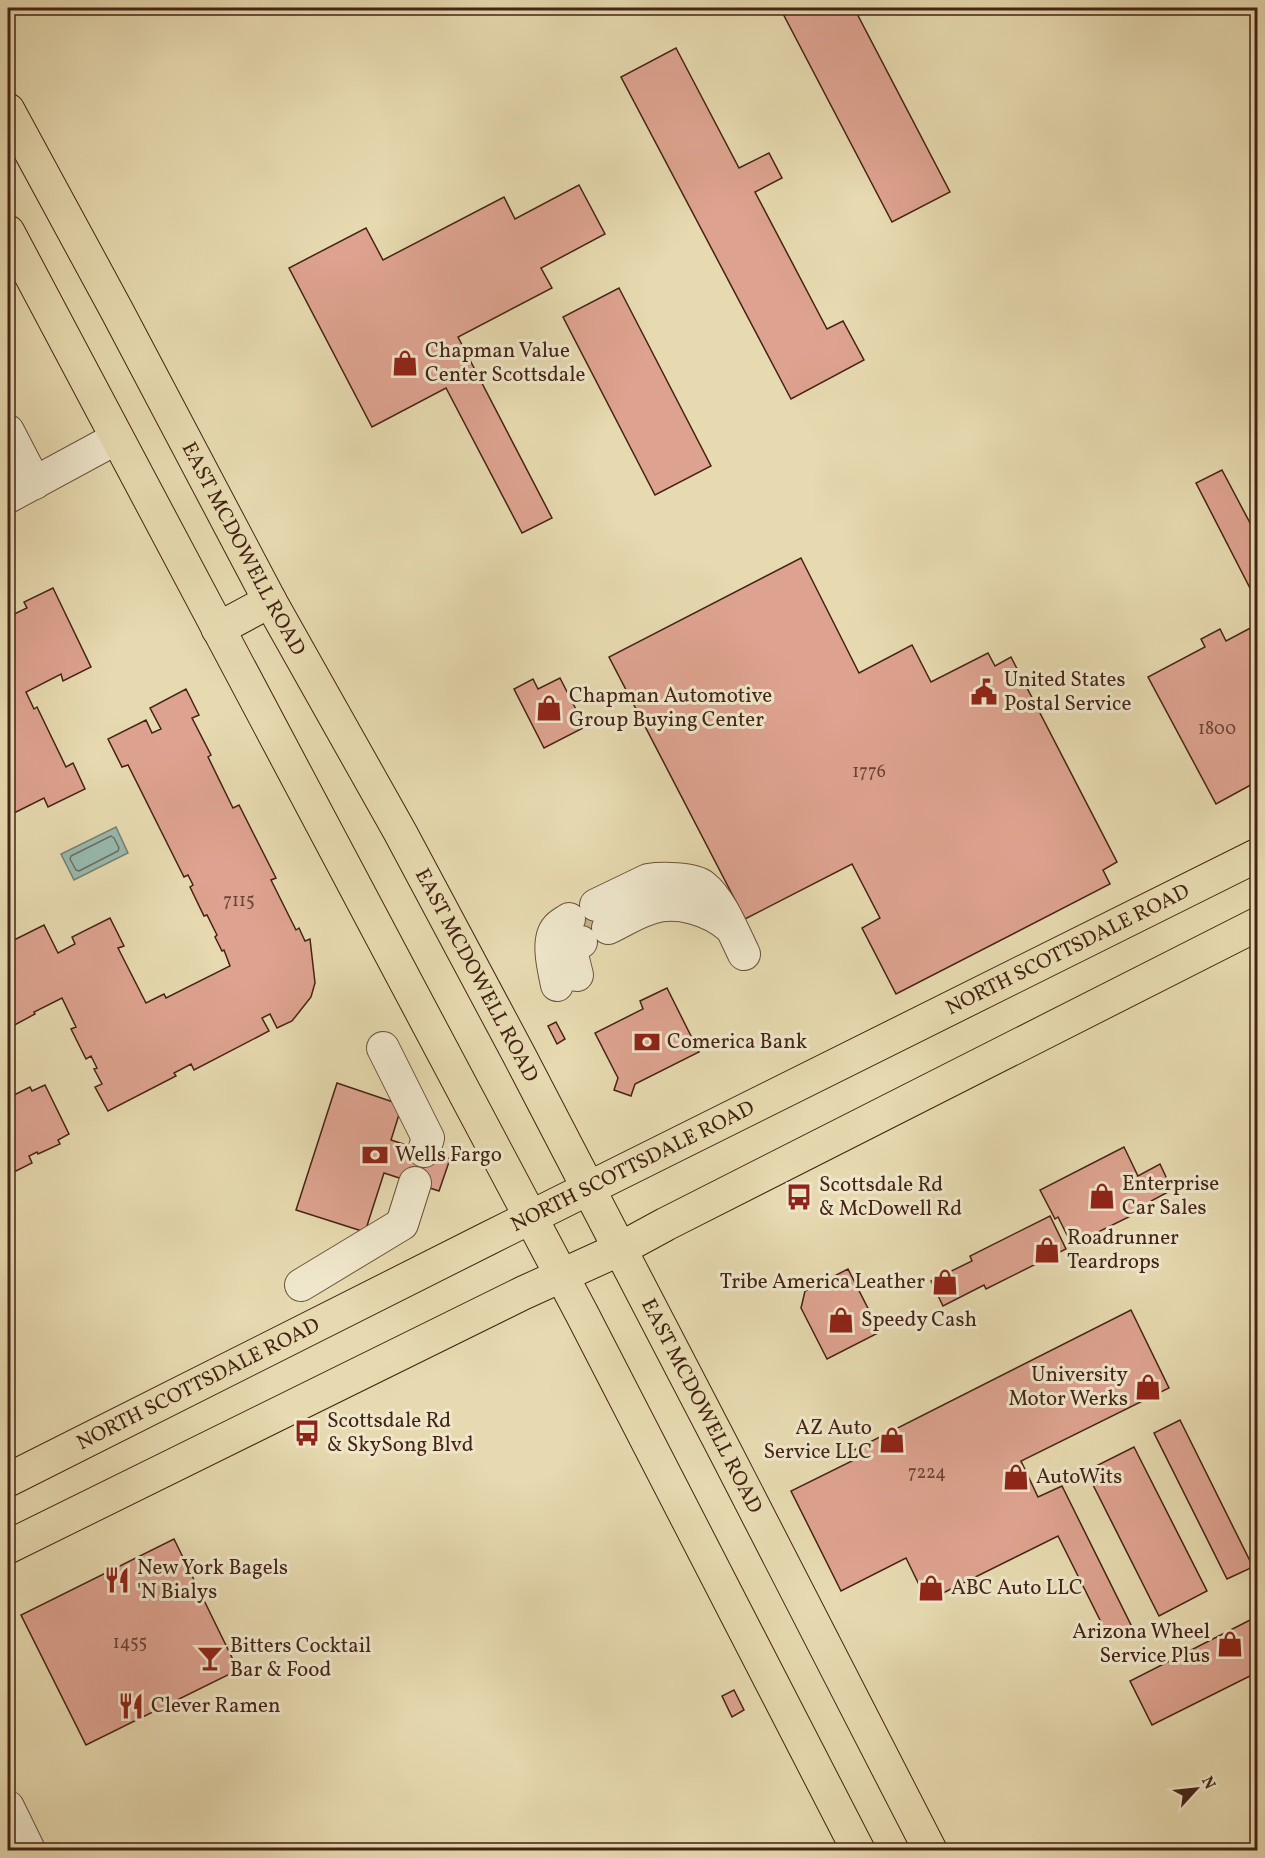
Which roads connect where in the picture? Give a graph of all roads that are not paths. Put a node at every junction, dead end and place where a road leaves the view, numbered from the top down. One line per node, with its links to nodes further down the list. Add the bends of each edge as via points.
1 (8, 110): 6 (main road, EAST MCDOWELL ROAD)
2 (8, 232): 4 (main road)
3 (8, 431): 5 (street)
4 (117, 438): 5 (street); 7 (main road)
5 (21, 490)
6 (270, 602): 7 (main road); 17 (main road, EAST MCDOWELL ROAD, via 400,832)
7 (218, 629): 18 (main road)
8 (1257, 855): 17 (main road, NORTH SCOTTSDALE ROAD)
9 (602, 917): 12 (street, via 674,905 704,912 723,921)
10 (1257, 924): 19 (main road)
11 (575, 931): 13 (street, via 558,927 552,934 553,965)
12 (732, 931)
13 (567, 980)
14 (383, 1048): 15 (street, via 428,1138)
15 (424, 1151)
16 (415, 1183): 21 (street, via 402,1224)
17 (589, 1189): 18 (main road, NORTH SCOTTSDALE ROAD); 19 (main road, EAST MCDOWELL ROAD)
18 (530, 1217): 20 (main road); 22 (main road, NORTH SCOTTSDALE ROAD)
19 (620, 1249): 20 (main road); 27 (main road, EAST MCDOWELL ROAD)
20 (561, 1276): 23 (main road); 26 (main road)
21 (301, 1285)
22 (8, 1480)
23 (8, 1547)
24 (8, 1807): 25 (street)
25 (29, 1851)
26 (858, 1851)
27 (930, 1851)

